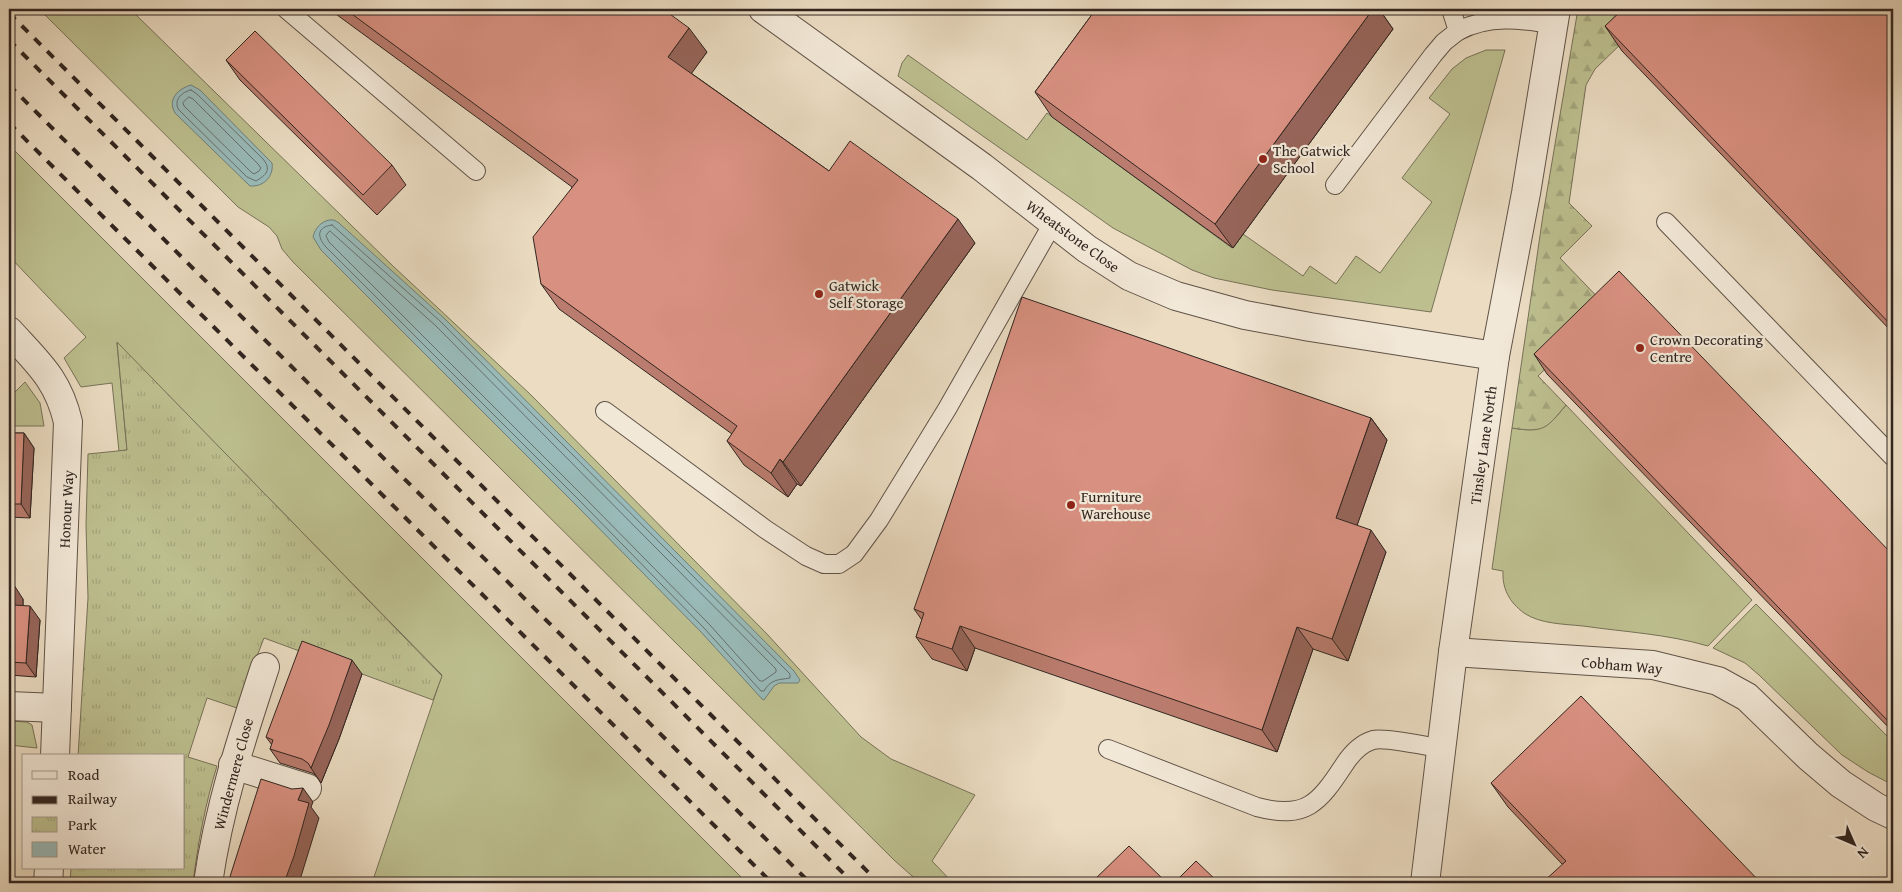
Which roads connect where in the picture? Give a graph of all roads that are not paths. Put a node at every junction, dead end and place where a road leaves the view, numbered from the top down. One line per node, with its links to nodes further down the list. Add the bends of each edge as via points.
1 (286, 9): 6 (lane)
2 (763, 9): 9 (street, Wheatstone Close, via 982,167)
3 (1451, 9): 5 (lane)
4 (1554, 16): 5 (lane, via 1500,19 1475,23); 11 (street, Tinsley Lane North, via 1526,193)
5 (1458, 31): 7 (lane, via 1433,55)
6 (476, 171)
7 (1335, 184)
8 (1666, 222): 13 (lane)
9 (1053, 223): 11 (street, Wheatstone Close, via 1129,276 1205,304 1303,326); 12 (lane, via 947,409 874,528 854,554 839,564 824,564 806,556)
10 (9, 331): 17 (street, Honour Way, via 56,385 68,422)
11 (1495, 356): 14 (street, Tinsley Lane North)
12 (605, 411)
13 (1893, 456)
14 (1453, 652): 18 (street, Tinsley Lane North); 23 (street, Cobham Way, via 1653,665 1718,681 1747,697 1841,784)
15 (265, 667): 21 (street, Windermere Close)
16 (9, 706): 17 (street)
17 (57, 708): 20 (street, Honour Way)
18 (1442, 748): 19 (lane, via 1382,740 1367,742 1352,753 1319,799 1297,810 1282,812 1257,807); 27 (street, Tinsley Lane North)
19 (1108, 749)
20 (55, 754)
21 (233, 765): 22 (street); 26 (street, Windermere Close, via 221,809)
22 (307, 788)
23 (1893, 815)
24 (49, 870): 25 (street)
25 (48, 883)
26 (208, 883)
27 (1425, 883)

